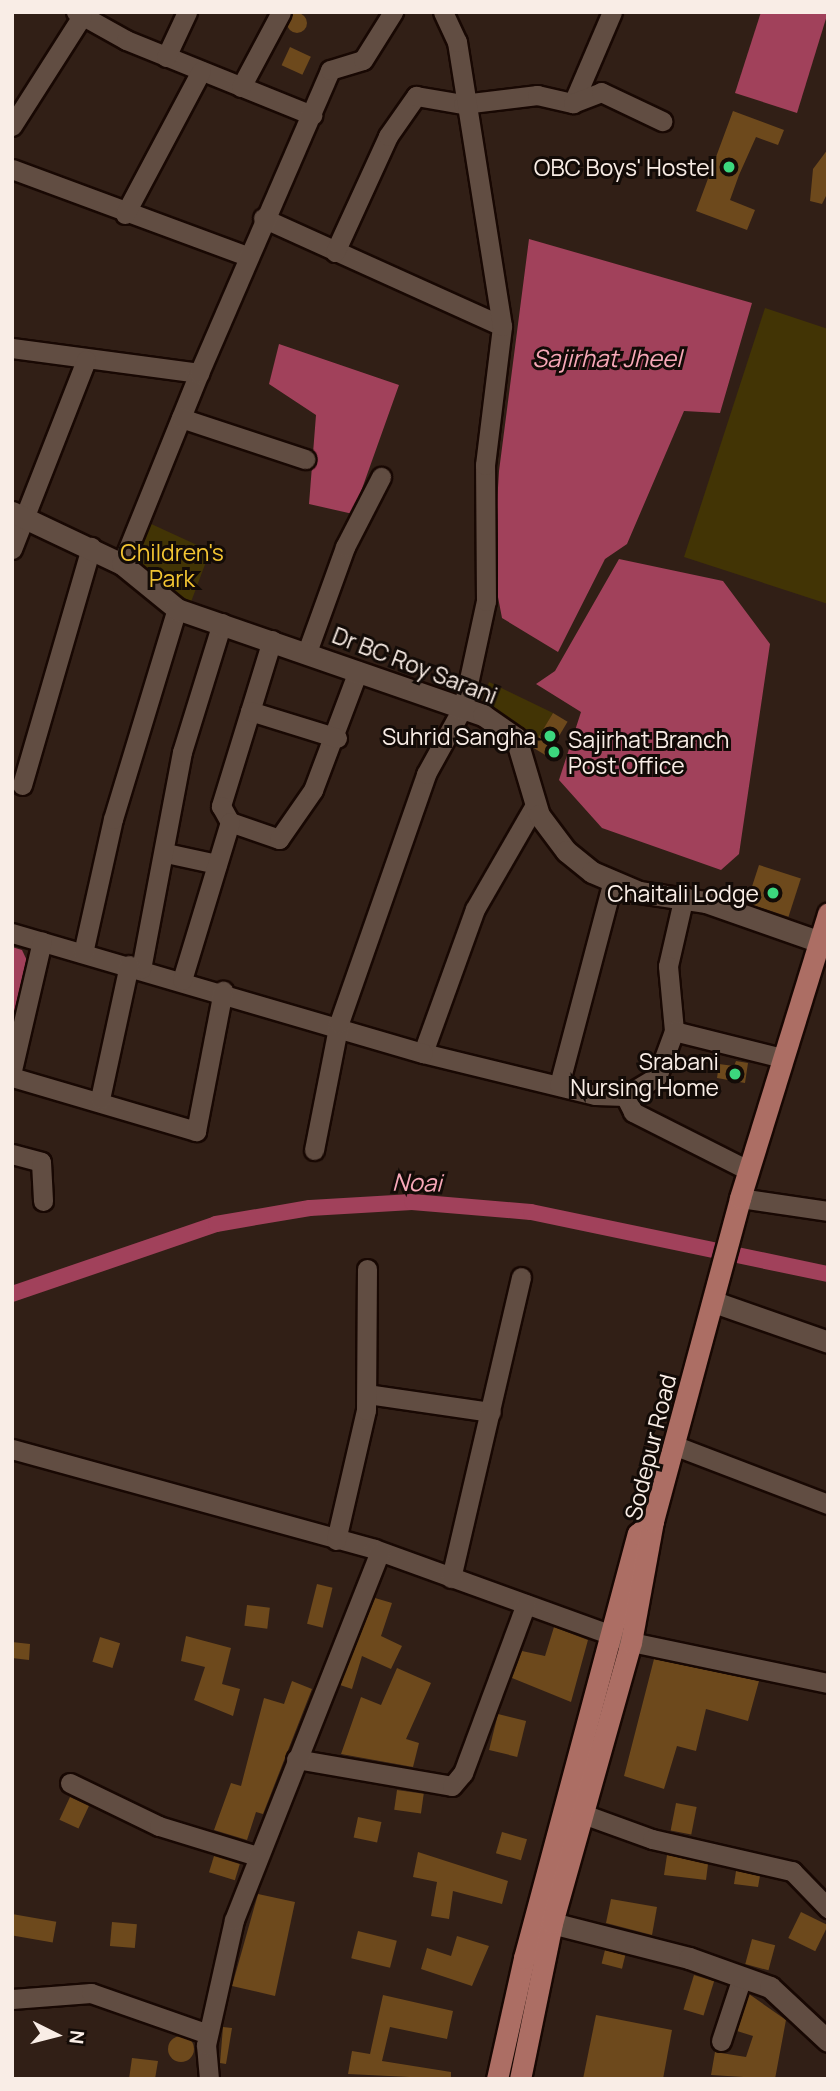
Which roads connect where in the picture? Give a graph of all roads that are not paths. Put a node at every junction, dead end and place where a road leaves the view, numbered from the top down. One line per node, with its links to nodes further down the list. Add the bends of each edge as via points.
1 (187, 12): 7 (street)
2 (281, 12): 9 (street)
3 (393, 12): 12 (street, via 363,60 330,70)
4 (443, 12): 11 (street, via 457,42)
5 (612, 12): 10 (street)
6 (79, 14): 7 (street); 14 (street)
7 (166, 57): 8 (street)
8 (201, 71): 9 (street); 16 (street)
9 (241, 87): 12 (street)
10 (573, 103): 11 (street, via 537,95); 13 (street, via 601,92)
11 (463, 104): 18 (street, via 425,95 407,104); 20 (street)
12 (312, 115): 17 (street)
13 (662, 121)
14 (12, 126)
15 (12, 169): 16 (street)
16 (125, 214): 19 (street)
17 (263, 218): 18 (street); 19 (street)
18 (335, 252): 20 (street)
19 (245, 255): 23 (street)
20 (502, 326): 36 (street, via 485,466 486,601)
21 (12, 348): 22 (street)
22 (86, 360): 23 (street); 27 (street)
23 (199, 373): 24 (street)
24 (181, 418): 25 (street); 30 (street)
25 (304, 458)
26 (381, 478): 34 (street, via 345,547)
27 (18, 514): 28 (street, Dr BC Roy Sarani); 29 (street)
28 (92, 547): 30 (street, Dr BC Roy Sarani); 39 (street)
29 (12, 549)
30 (122, 564): 31 (street, Dr BC Roy Sarani)
31 (177, 609): 32 (street, Dr BC Roy Sarani); 50 (street, via 113,819)
32 (222, 623): 33 (street, Dr BC Roy Sarani); 42 (street, via 182,752)
33 (272, 640): 34 (street, Dr BC Roy Sarani); 37 (street)
34 (307, 652): 35 (street, Dr BC Roy Sarani)
35 (358, 671): 36 (street, Dr BC Roy Sarani); 38 (street)
36 (463, 707): 40 (street, Dr BC Roy Sarani, via 516,738); 54 (street, via 426,774)
37 (250, 711): 38 (street); 41 (street, via 221,806)
38 (337, 738): 41 (street, via 313,790 279,839)
39 (22, 785)
40 (535, 805): 44 (street, Dr BC Roy Sarani, via 566,851); 56 (street, via 475,909)
41 (230, 822): 43 (street)
42 (166, 853): 43 (street); 51 (street)
43 (217, 864): 52 (street)
44 (614, 881): 45 (street, Dr BC Roy Sarani, via 639,892); 60 (street)
45 (684, 897): 49 (street, Dr BC Roy Sarani); 55 (street, via 668,966)
46 (828, 913): 49 (main road, Sodepur Road)
47 (12, 933): 48 (street)
48 (42, 941): 50 (street); 58 (street)
49 (820, 942): 57 (main road, Sodepur Road)
50 (83, 953): 51 (street)
51 (135, 967): 52 (street); 62 (street)
52 (182, 980): 53 (street)
53 (223, 991): 54 (street); 62 (street, via 195,1131)
54 (339, 1023): 56 (street); 63 (street)
55 (674, 1031): 57 (street); 61 (street, via 657,1077)
56 (423, 1053): 60 (street)
57 (782, 1058): 65 (main road, Sodepur Road)
58 (12, 1070)
59 (12, 1077): 62 (street)
60 (559, 1085): 61 (street)
61 (625, 1096): 65 (street, via 633,1112)
62 (100, 1099)
63 (314, 1150)
64 (12, 1154): 67 (street, via 41,1162)
65 (748, 1170): 66 (main road, Sodepur Road)
66 (740, 1198): 68 (street); 71 (main road, Sodepur Road)
67 (43, 1201)
68 (828, 1210)
69 (367, 1269): 73 (street)
70 (521, 1276): 74 (street)
71 (716, 1294): 72 (street); 75 (main road, Sodepur Road)
72 (828, 1342)
73 (367, 1394): 74 (street); 78 (street)
74 (491, 1412): 80 (street)
75 (676, 1446): 77 (street); 82 (main road, Sodepur Road)
76 (12, 1449): 78 (street)
77 (828, 1504)
78 (336, 1540): 79 (street)
79 (380, 1552): 80 (street); 84 (street)
80 (451, 1578): 81 (street)
81 (526, 1604): 82 (street); 84 (street, via 463,1773 452,1786)
82 (622, 1638): 83 (street); 86 (main road, Sodepur Road); 89 (main road)
83 (828, 1683)
84 (296, 1759): 87 (street)
85 (70, 1783): 87 (street, via 159,1826)
86 (583, 1814): 88 (street, via 652,1839 792,1871); 89 (main road, Sodepur Road)
87 (257, 1856): 92 (street, via 234,1920)
88 (828, 1908)
89 (543, 1921): 90 (street); 96 (main road); 97 (main road, Sodepur Road)
90 (742, 1978): 93 (street); 94 (street, via 770,1987)
91 (12, 1999): 92 (street, via 91,1993)
92 (208, 2034): 95 (street)
93 (721, 2041)
94 (828, 2041)
95 (209, 2079)
96 (497, 2079)
97 (520, 2079)

